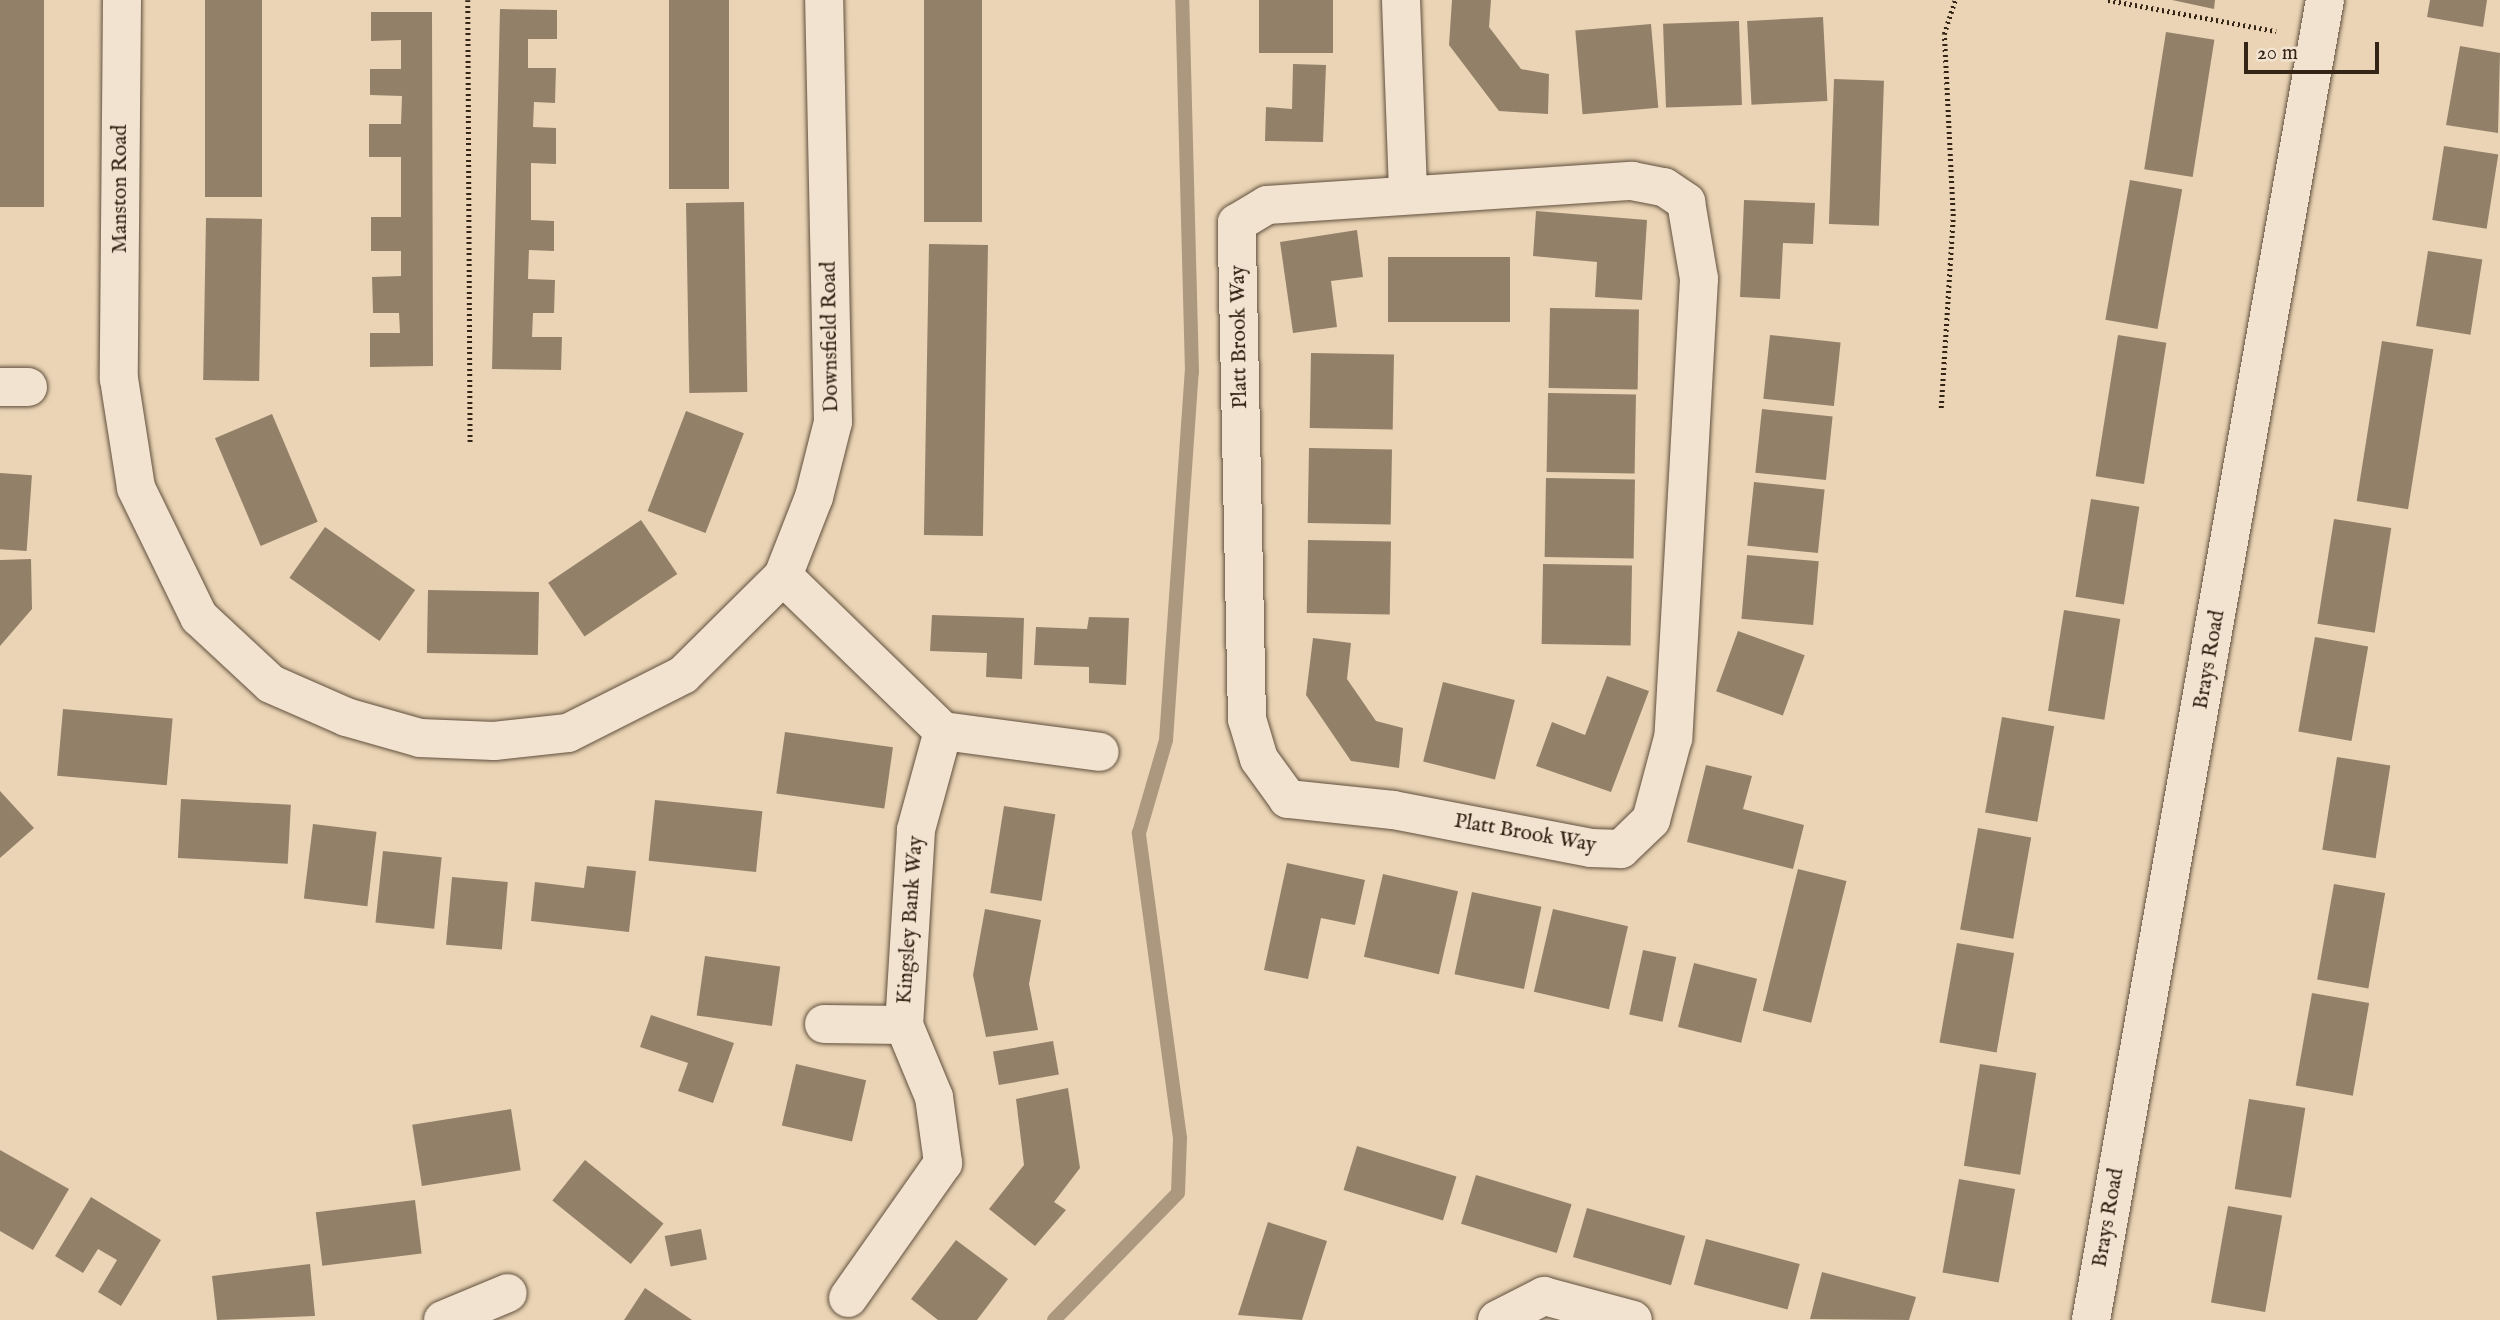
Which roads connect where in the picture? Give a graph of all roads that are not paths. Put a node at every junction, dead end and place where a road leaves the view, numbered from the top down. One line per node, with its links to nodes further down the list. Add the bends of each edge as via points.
1 (122, 0): 6 (street, Manston Road)
2 (824, 0): 7 (street, Downsfield Road, via 833,422 814,497)
3 (1401, 0): 5 (street)
4 (2325, 0): 17 (street, Brays Road)
5 (1408, 195): 5 (street, Platt Brook Way, via 1632,181 1664,187 1686,202 1699,279 1673,738 1651,820 1621,849 1288,799 1259,759 1251,733 1237,223 1267,205)
6 (119, 379): 7 (street, Downsfield Road, via 136,488 199,617 271,684 346,717 420,738 494,741 568,733 683,675)
7 (783, 576): 8 (street)
8 (943, 731): 9 (street); 11 (street, Kingsley Bank Way, via 916,831)
9 (1100, 752)
10 (824, 1024): 11 (street)
11 (904, 1025): 13 (street, Kingsley Bank Way, via 934,1097 943,1163)
12 (509, 1293): 14 (street)
13 (848, 1298)
14 (443, 1320)
15 (1497, 1320): 16 (street, via 1544,1296)
16 (1633, 1320)
17 (2091, 1320)

